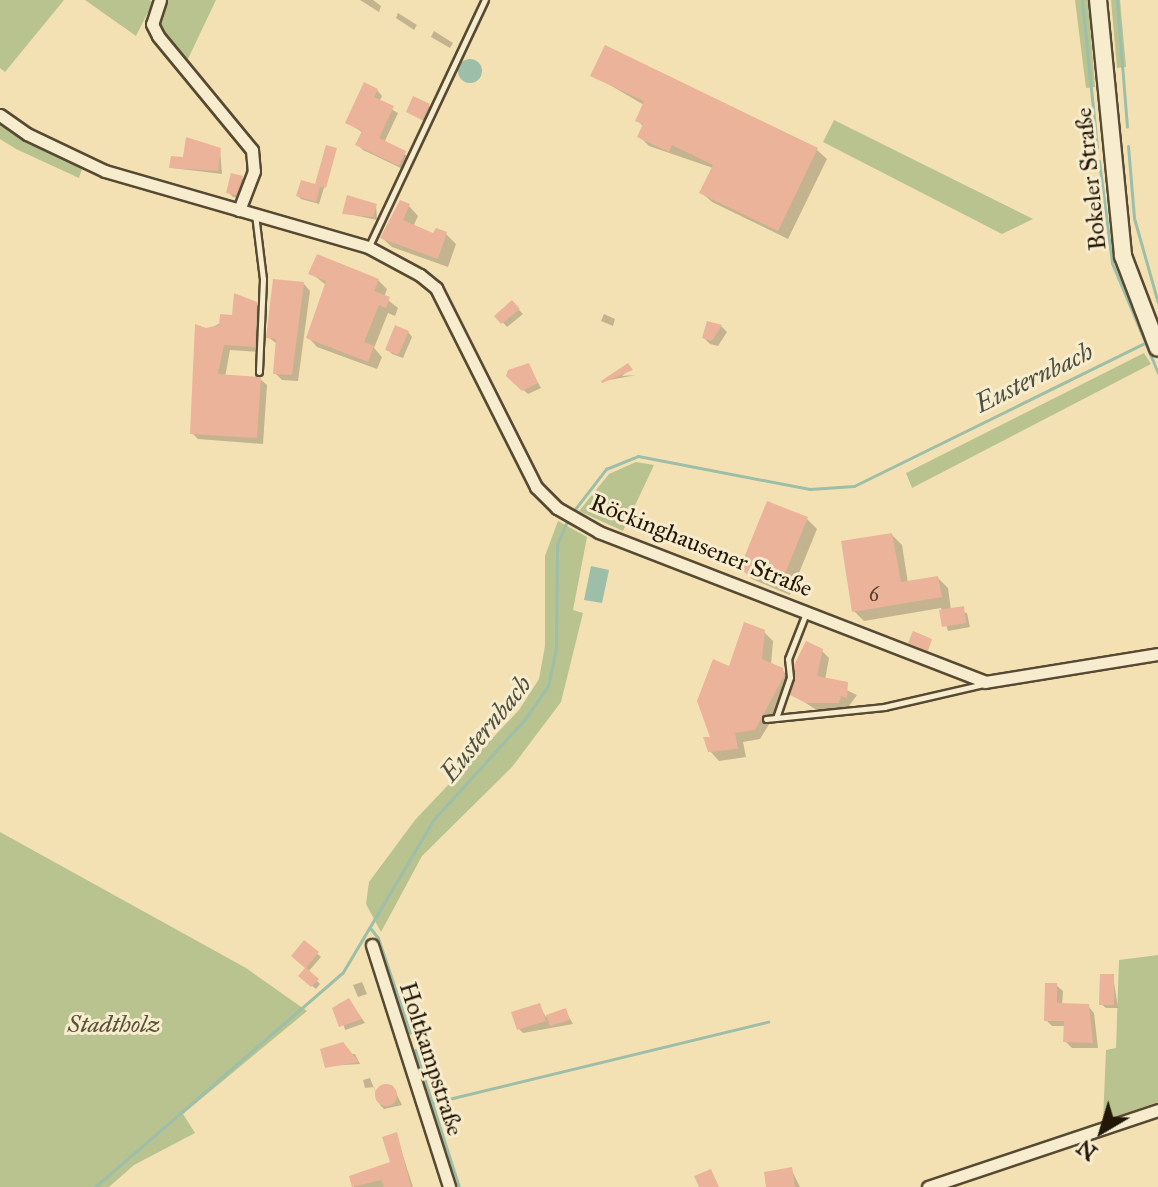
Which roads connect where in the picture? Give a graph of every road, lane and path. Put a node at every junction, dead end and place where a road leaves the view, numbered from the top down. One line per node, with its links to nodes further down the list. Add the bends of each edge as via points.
1 (160, 0): 5 (street, via 152,24 158,36 252,150 254,171)
2 (485, 0): 7 (lane)
3 (1098, 0): 8 (street, Bokeler Straße, via 1118,225 1132,286)
4 (0, 115): 5 (street, Röckinghausener Straße, via 40,141 105,171)
5 (239, 210): 6 (street, Röckinghausener Straße)
6 (255, 214): 7 (street, Röckinghausener Straße); 9 (lane, via 263,279)
7 (368, 247): 10 (street, Röckinghausener Straße, via 436,288 522,464 546,499 580,521)
8 (1158, 348)
9 (259, 372)
10 (806, 613): 12 (street, Röckinghausener Straße); 13 (lane, via 788,659 790,677)
11 (1158, 654): 12 (street)
12 (985, 682): 13 (lane, via 983,687 884,707)
13 (776, 718): 14 (lane)
14 (766, 719)
15 (372, 945): 18 (street, Holtkampstraße)
16 (1158, 1110): 17 (street)
17 (948, 1185): 19 (street)
18 (449, 1187)
19 (928, 1187)

